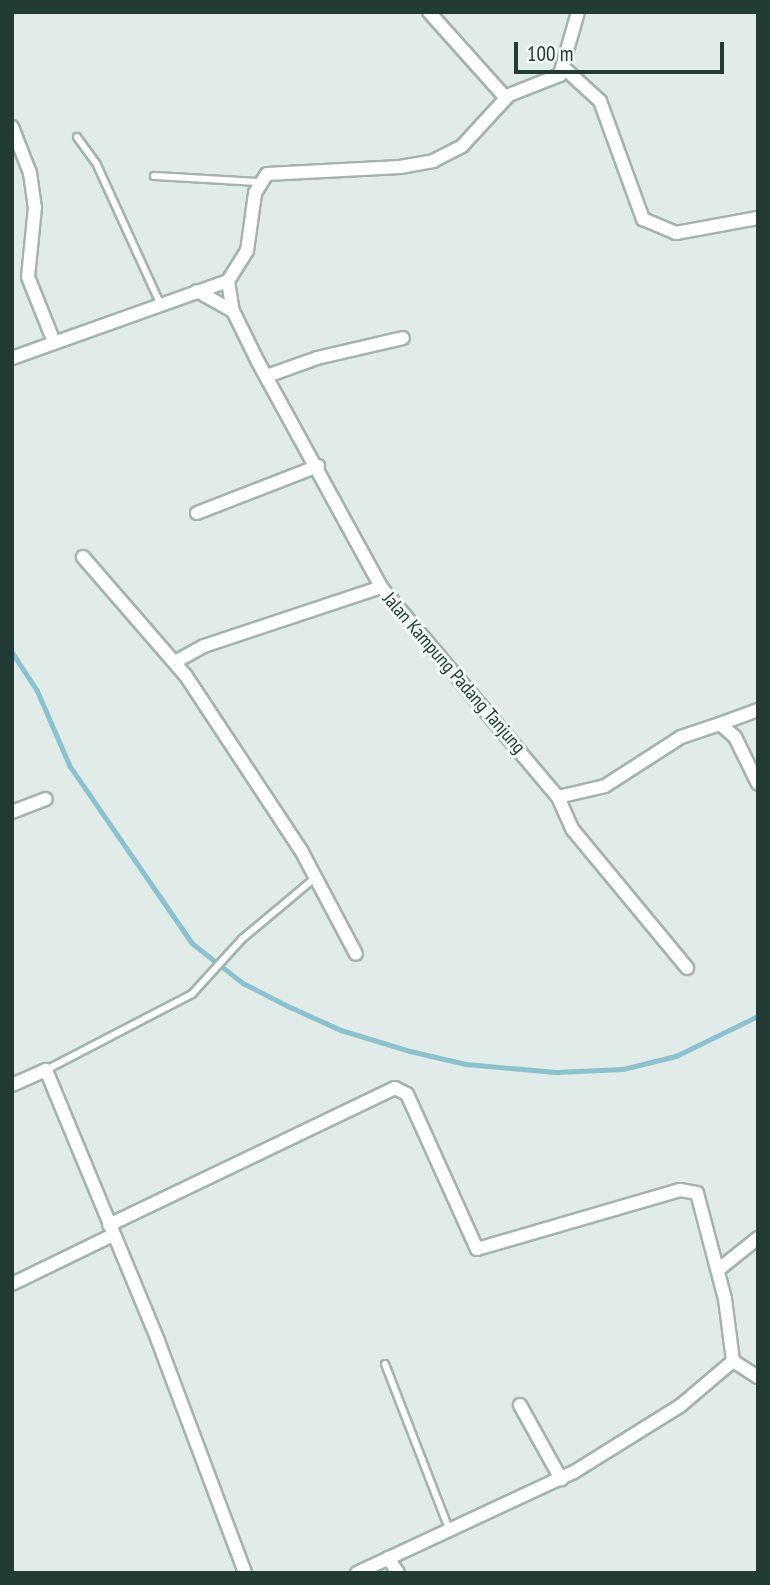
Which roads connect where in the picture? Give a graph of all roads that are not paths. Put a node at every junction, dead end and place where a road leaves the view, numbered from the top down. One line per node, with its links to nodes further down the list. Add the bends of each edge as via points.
1 (429, 12): 4 (street)
2 (578, 12): 3 (street)
3 (564, 68): 4 (street, via 556,78); 9 (street, via 600,102 643,219 676,233)
4 (506, 98): 8 (street, via 472,138 433,161 280,171)
5 (12, 127): 15 (street, via 30,173 35,207 28,277)
6 (77, 137): 12 (lane, via 97,165)
7 (154, 176): 8 (lane)
8 (259, 182): 10 (street, via 247,251)
9 (758, 218)
10 (228, 281): 11 (street); 13 (street, Jalan Kampung Padang Tanjung)
11 (195, 291): 12 (street); 13 (street)
12 (160, 303): 15 (street)
13 (233, 311): 17 (street, Jalan Kampung Padang Tanjung)
14 (403, 338): 17 (street, via 317,358)
15 (54, 342): 16 (street)
16 (12, 358)
17 (267, 376): 18 (street, Jalan Kampung Padang Tanjung)
18 (318, 466): 19 (street); 21 (street, Jalan Kampung Padang Tanjung)
19 (197, 513)
20 (83, 557): 22 (street)
21 (381, 587): 22 (street, via 204,646); 26 (street, Jalan Kampung Padang Tanjung)
22 (175, 662): 29 (street, via 259,783)
23 (758, 710): 24 (street)
24 (720, 724): 25 (street, via 734,737); 26 (street, via 681,737 605,786)
25 (758, 784)
26 (558, 797): 31 (street, Jalan Kampung Padang Tanjung, via 573,830)
27 (46, 799): 28 (street)
28 (12, 812)
29 (315, 878): 30 (street); 32 (lane, via 232,950 192,994)
30 (356, 954)
31 (687, 968)
32 (46, 1070): 33 (street); 34 (street)
33 (12, 1085)
34 (111, 1230): 36 (street, via 395,1088 407,1094 477,1249 584,1214 690,1189 702,1202); 37 (street); 45 (street)
35 (758, 1238): 36 (street)
36 (718, 1270): 38 (street)
37 (12, 1284)
38 (733, 1361): 40 (street); 42 (street, via 680,1406)
39 (385, 1364): 43 (lane)
40 (758, 1377)
41 (520, 1405): 42 (street)
42 (561, 1479): 43 (street)
43 (450, 1531): 44 (street)
44 (388, 1558): 46 (street); 47 (street)
45 (245, 1573)
46 (357, 1573)
47 (398, 1573)

